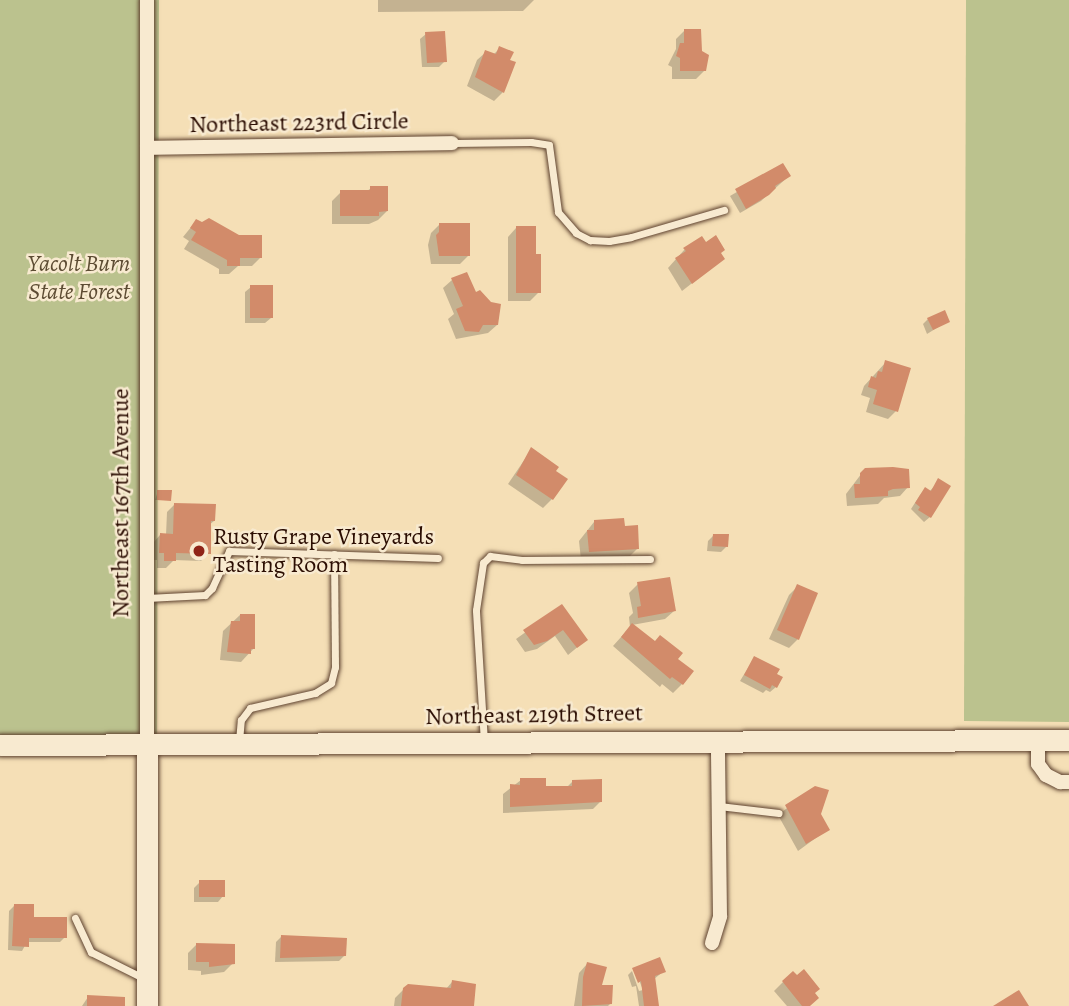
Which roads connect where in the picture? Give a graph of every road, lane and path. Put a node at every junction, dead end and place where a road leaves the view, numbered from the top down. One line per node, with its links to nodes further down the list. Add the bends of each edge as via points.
1 (147, 0): 3 (street, Northeast 167th Avenue)
2 (452, 143): 3 (street, Northeast 223rd Circle); 4 (lane, via 548,145 558,212 576,233 590,240 631,237)
3 (148, 148): 8 (street, Northeast 167th Avenue)
4 (724, 210)
5 (334, 554): 6 (lane); 8 (lane, via 229,551 205,595); 13 (lane, via 335,667 331,682 315,694 250,708 241,720)
6 (438, 558)
7 (650, 559): 12 (lane, via 490,556 483,563 476,610)
8 (148, 598): 15 (street, Northeast 167th Avenue)
9 (718, 740): 10 (street, Northeast 219th Street); 12 (street, Northeast 219th Street); 17 (street)
10 (1038, 740): 11 (street, Northeast 219th Street); 16 (street, via 1038,764 1046,775)
11 (1069, 740)
12 (484, 742): 13 (street, Northeast 219th Street)
13 (239, 744): 15 (street, Northeast 219th Street)
14 (0, 745): 15 (street, Northeast 219th Street)
15 (147, 745): 21 (street, Northeast 167th Avenue)
16 (1069, 782)
17 (719, 806): 18 (lane); 20 (street, via 720,916)
18 (779, 813)
19 (75, 918): 21 (lane, via 91,952)
20 (712, 943)
21 (147, 980): 22 (street, Northeast 167th Avenue)
22 (147, 1006)

